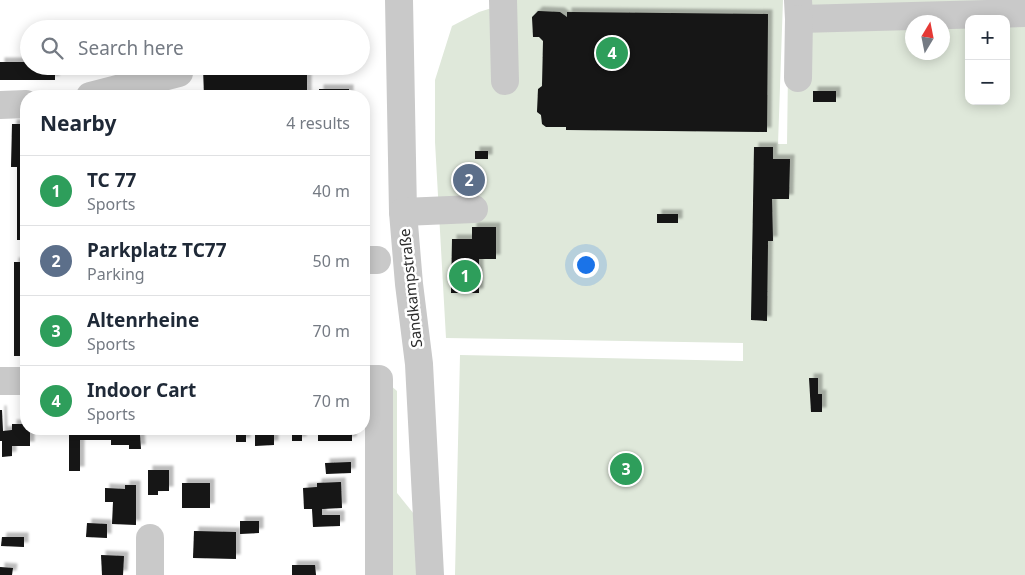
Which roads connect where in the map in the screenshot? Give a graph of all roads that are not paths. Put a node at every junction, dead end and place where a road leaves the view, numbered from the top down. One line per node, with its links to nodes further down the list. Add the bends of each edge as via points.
1 (399, 0): 12 (street, Sandkampstraße)
2 (503, 0): 7 (street)
3 (798, 10): 4 (street); 6 (street)
4 (1025, 13)
5 (180, 78): 8 (street)
6 (798, 78)
7 (505, 81)
8 (120, 90)
9 (20, 104): 10 (street)
10 (0, 105)
11 (474, 209): 12 (street)
12 (403, 212): 19 (street, Sandkampstraße, via 419,364)
13 (372, 379): 18 (street)
14 (0, 381): 15 (street)
15 (20, 381)
16 (150, 538): 17 (street)
17 (150, 575)
18 (379, 575)
19 (430, 575)

